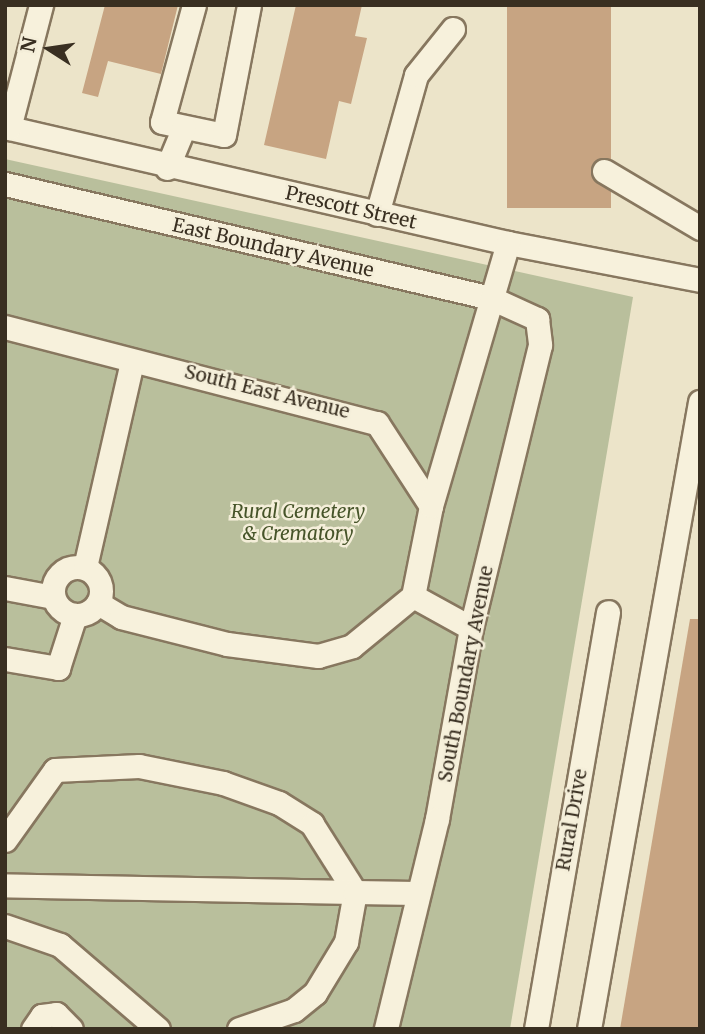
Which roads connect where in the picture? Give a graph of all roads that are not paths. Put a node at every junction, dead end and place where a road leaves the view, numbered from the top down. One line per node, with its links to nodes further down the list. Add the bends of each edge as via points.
1 (41, 5): 5 (street)
2 (194, 5): 6 (street, via 162,122)
3 (249, 5): 6 (street, via 224,135)
4 (453, 29): 10 (street, via 416,75)
5 (7, 127): 7 (street, Prescott Street)
6 (184, 127): 7 (street)
7 (167, 168): 10 (street, Prescott Street)
8 (604, 171): 11 (street)
9 (5, 184): 14 (street, East Boundary Avenue)
10 (377, 214): 12 (street, Prescott Street)
11 (700, 228)
12 (508, 243): 13 (street, Prescott Street); 14 (street)
13 (698, 273)
14 (491, 298): 15 (street, East Boundary Avenue); 19 (street)
15 (537, 319): 27 (street, South Boundary Avenue, via 540,345)
16 (5, 327): 17 (street, South East Avenue)
17 (132, 360): 19 (street, South East Avenue, via 363,416 393,440); 20 (street)
18 (700, 402): 40 (street)
19 (431, 506): 22 (street)
20 (85, 567): 23 (street, via 57,577); 24 (street, via 102,589)
21 (5, 588): 23 (street)
22 (413, 596): 24 (street, via 352,646 318,656 215,641 121,617); 27 (street)
23 (53, 597): 26 (street)
24 (99, 603): 26 (street)
25 (608, 612): 39 (street, Rural Drive)
26 (75, 615): 28 (street, via 58,667)
27 (471, 628): 32 (street, South Boundary Avenue, via 437,819)
28 (5, 659)
29 (5, 840): 31 (street, via 55,770 139,766 223,783 279,803 312,824)
30 (5, 885): 31 (street)
31 (355, 892): 32 (street); 37 (street, via 346,942 314,993 294,1010)
32 (416, 893): 38 (street, South Boundary Avenue)
33 (5, 926): 36 (street, via 60,945)
34 (33, 1029): 35 (street, via 42,1016 56,1014)
35 (71, 1029)
36 (158, 1029)
37 (239, 1029)
38 (386, 1029)
39 (536, 1029)
40 (589, 1029)

